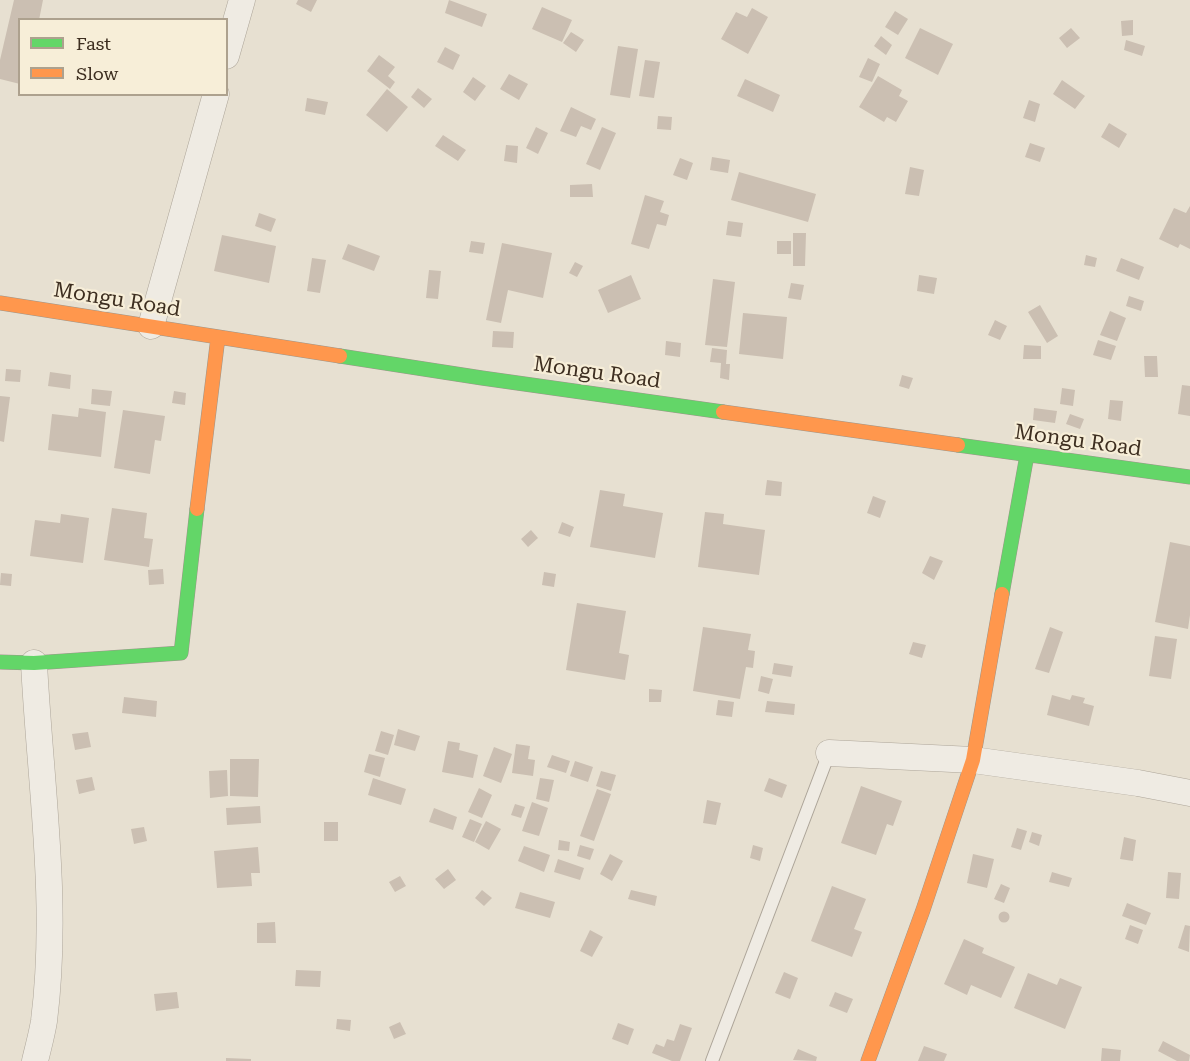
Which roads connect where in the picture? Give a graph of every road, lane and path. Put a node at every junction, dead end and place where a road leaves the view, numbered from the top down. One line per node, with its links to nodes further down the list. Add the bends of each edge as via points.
1 (242, 0): 2 (street)
2 (228, 49)
3 (215, 96): 5 (street)
4 (0, 303): 5 (main road, Mongu Road)
5 (151, 326): 6 (main road, Mongu Road)
6 (218, 337): 7 (main road, Mongu Road); 10 (main road, via 181,653)
7 (1027, 455): 8 (main road, Mongu Road); 12 (main road)
8 (1190, 477)
9 (0, 662): 10 (main road)
10 (34, 663): 14 (street, via 50,884 48,977 44,1023)
11 (829, 753): 12 (street); 15 (lane)
12 (973, 760): 13 (street); 16 (main road)
13 (1190, 793)
14 (35, 1061)
15 (712, 1061)
16 (868, 1061)

